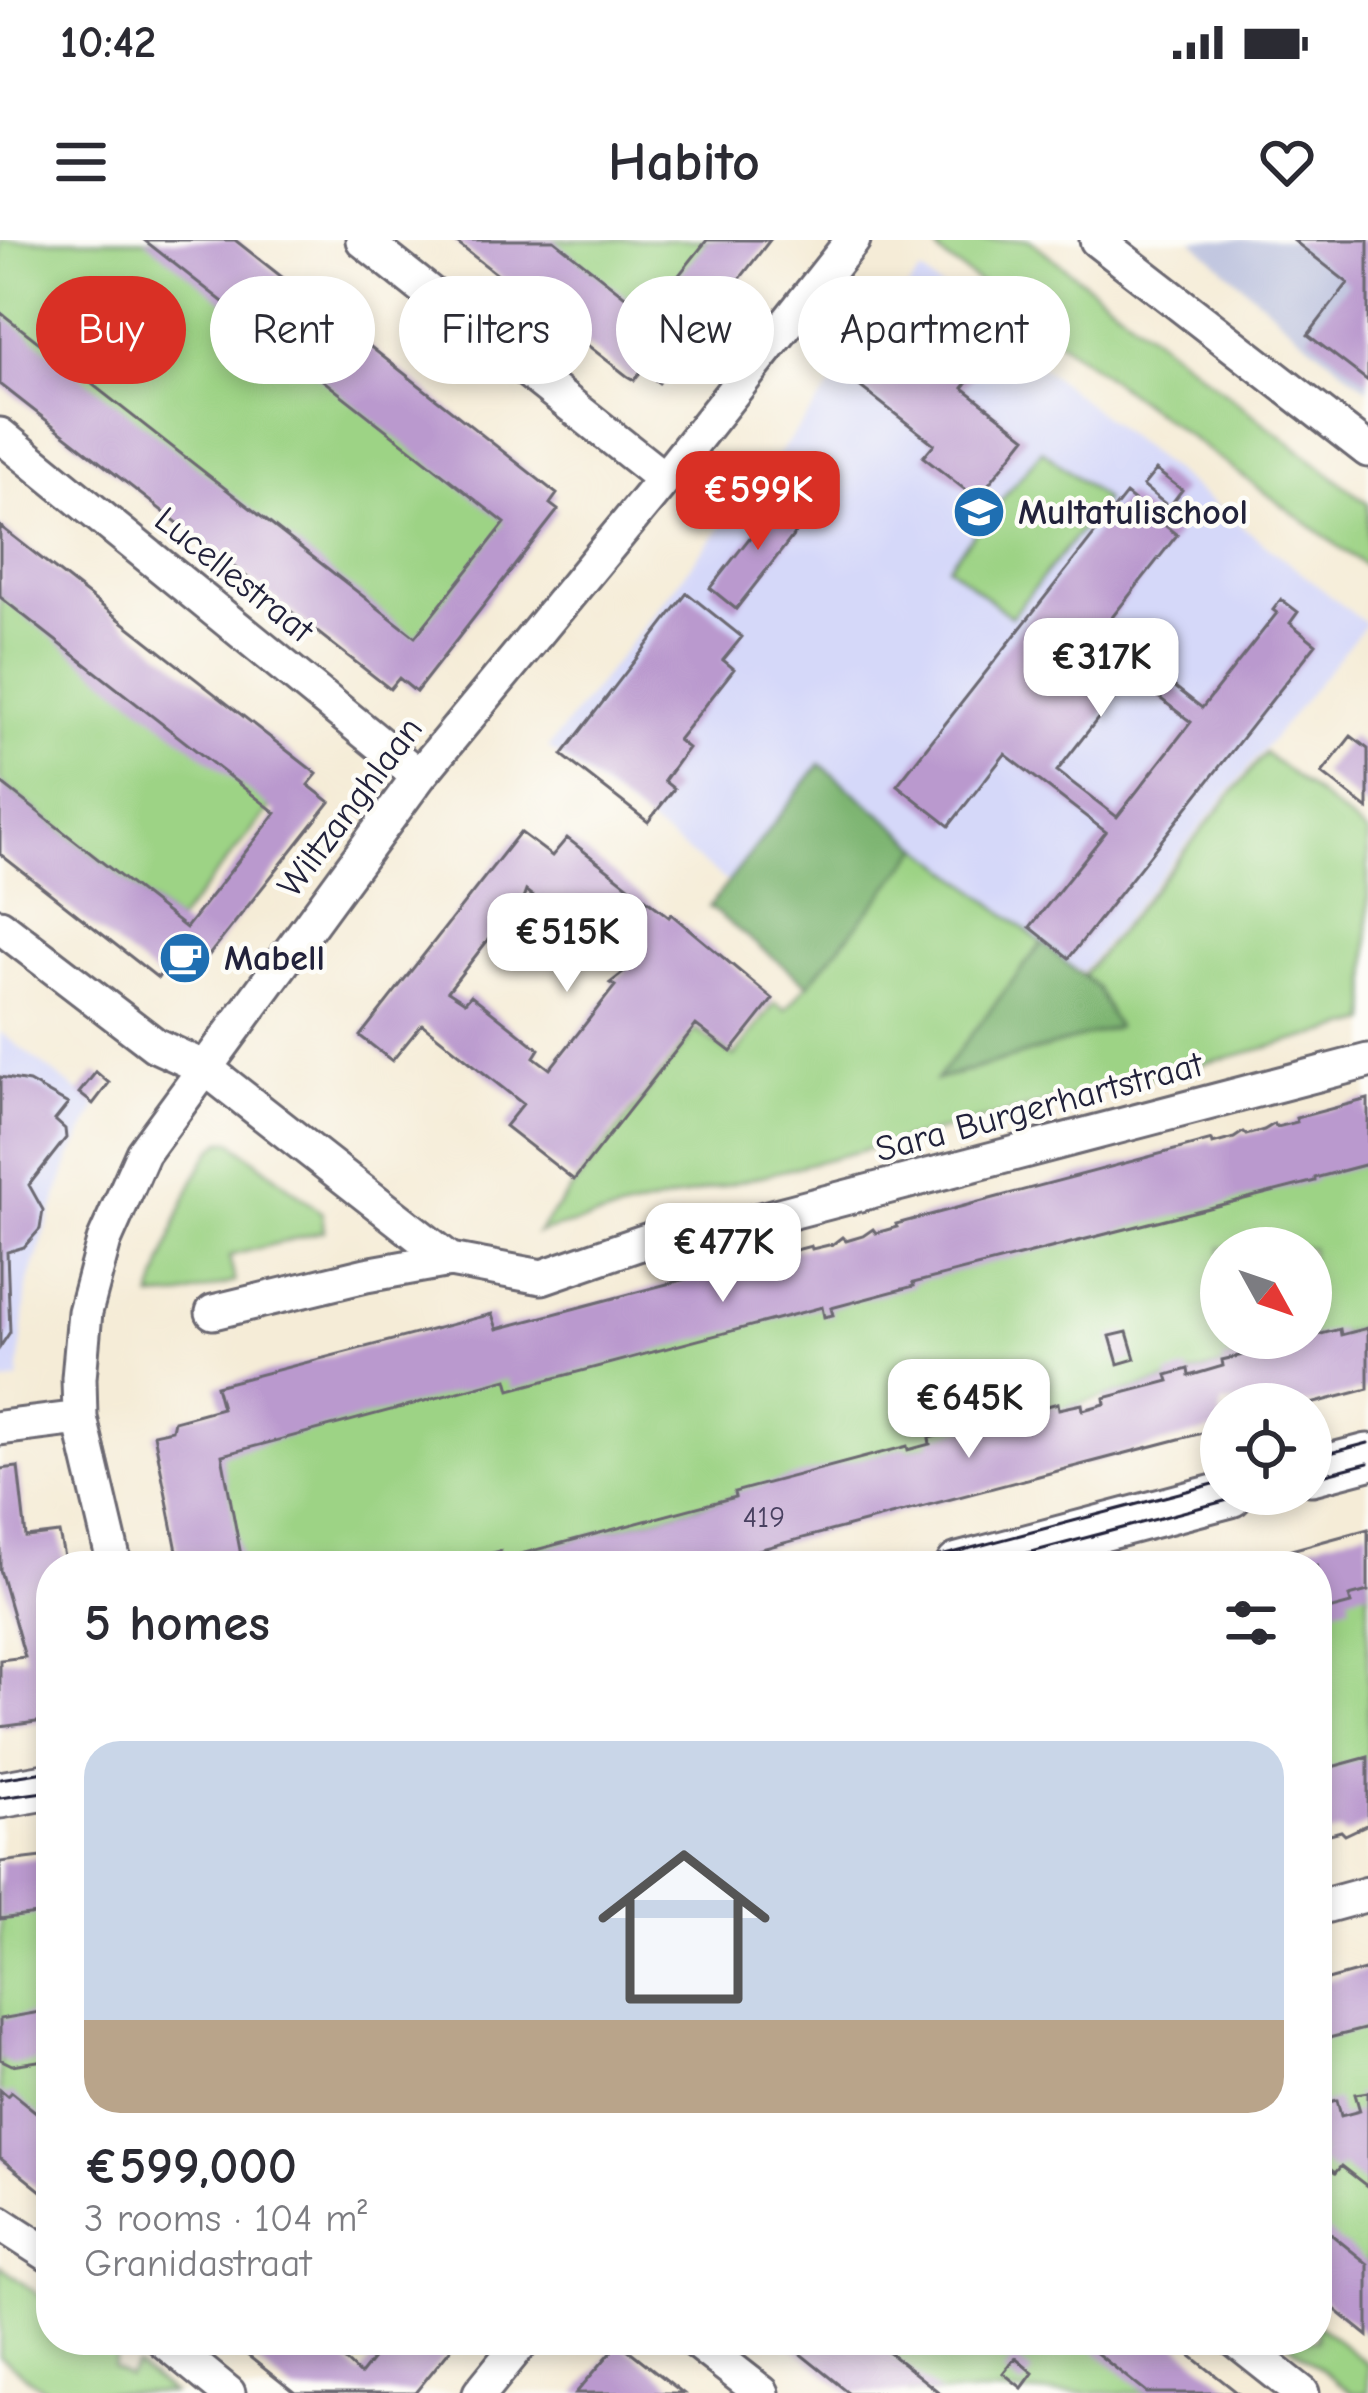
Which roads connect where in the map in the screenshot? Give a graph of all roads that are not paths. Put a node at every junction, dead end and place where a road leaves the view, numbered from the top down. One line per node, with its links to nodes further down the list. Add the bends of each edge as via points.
1 (363, 240): 6 (street)
2 (854, 240): 6 (street, Wiltzanghlaan)
3 (1097, 240): 5 (street)
4 (0, 434): 7 (street, Lucellestraat)
5 (1368, 450)
6 (664, 479): 7 (street, Wiltzanghlaan)
7 (419, 776): 10 (street, Wiltzanghlaan)
8 (0, 926): 10 (street, Sara Burgerhartstraat, via 155,1046)
9 (1368, 1061): 11 (street, Sara Burgerhartstraat, via 737,1226 656,1238 542,1276)
10 (205, 1068): 11 (street, Sara Burgerhartstraat); 13 (street, Wiltzanghlaan, via 143,1153 104,1241 85,1312)
11 (450, 1260): 12 (street, Sara Burgerhartstraat)
12 (213, 1312)
13 (80, 1418): 14 (street); 18 (street, Wiltzanghlaan)
14 (0, 1428)
15 (1368, 1457): 16 (street)
16 (1332, 1466)
17 (1200, 1502): 19 (street)
18 (111, 1551)
19 (1015, 1551)
20 (36, 1789): 21 (street)
21 (0, 1795)
22 (1368, 1894): 23 (street)
23 (1332, 1904)
24 (0, 2223): 25 (street)
25 (36, 2246)
26 (181, 2355): 30 (street)
27 (511, 2355): 31 (street)
28 (713, 2355): 32 (street)
29 (1254, 2355): 33 (street)
30 (228, 2393)
31 (480, 2393)
32 (762, 2393)
33 (1302, 2393)

